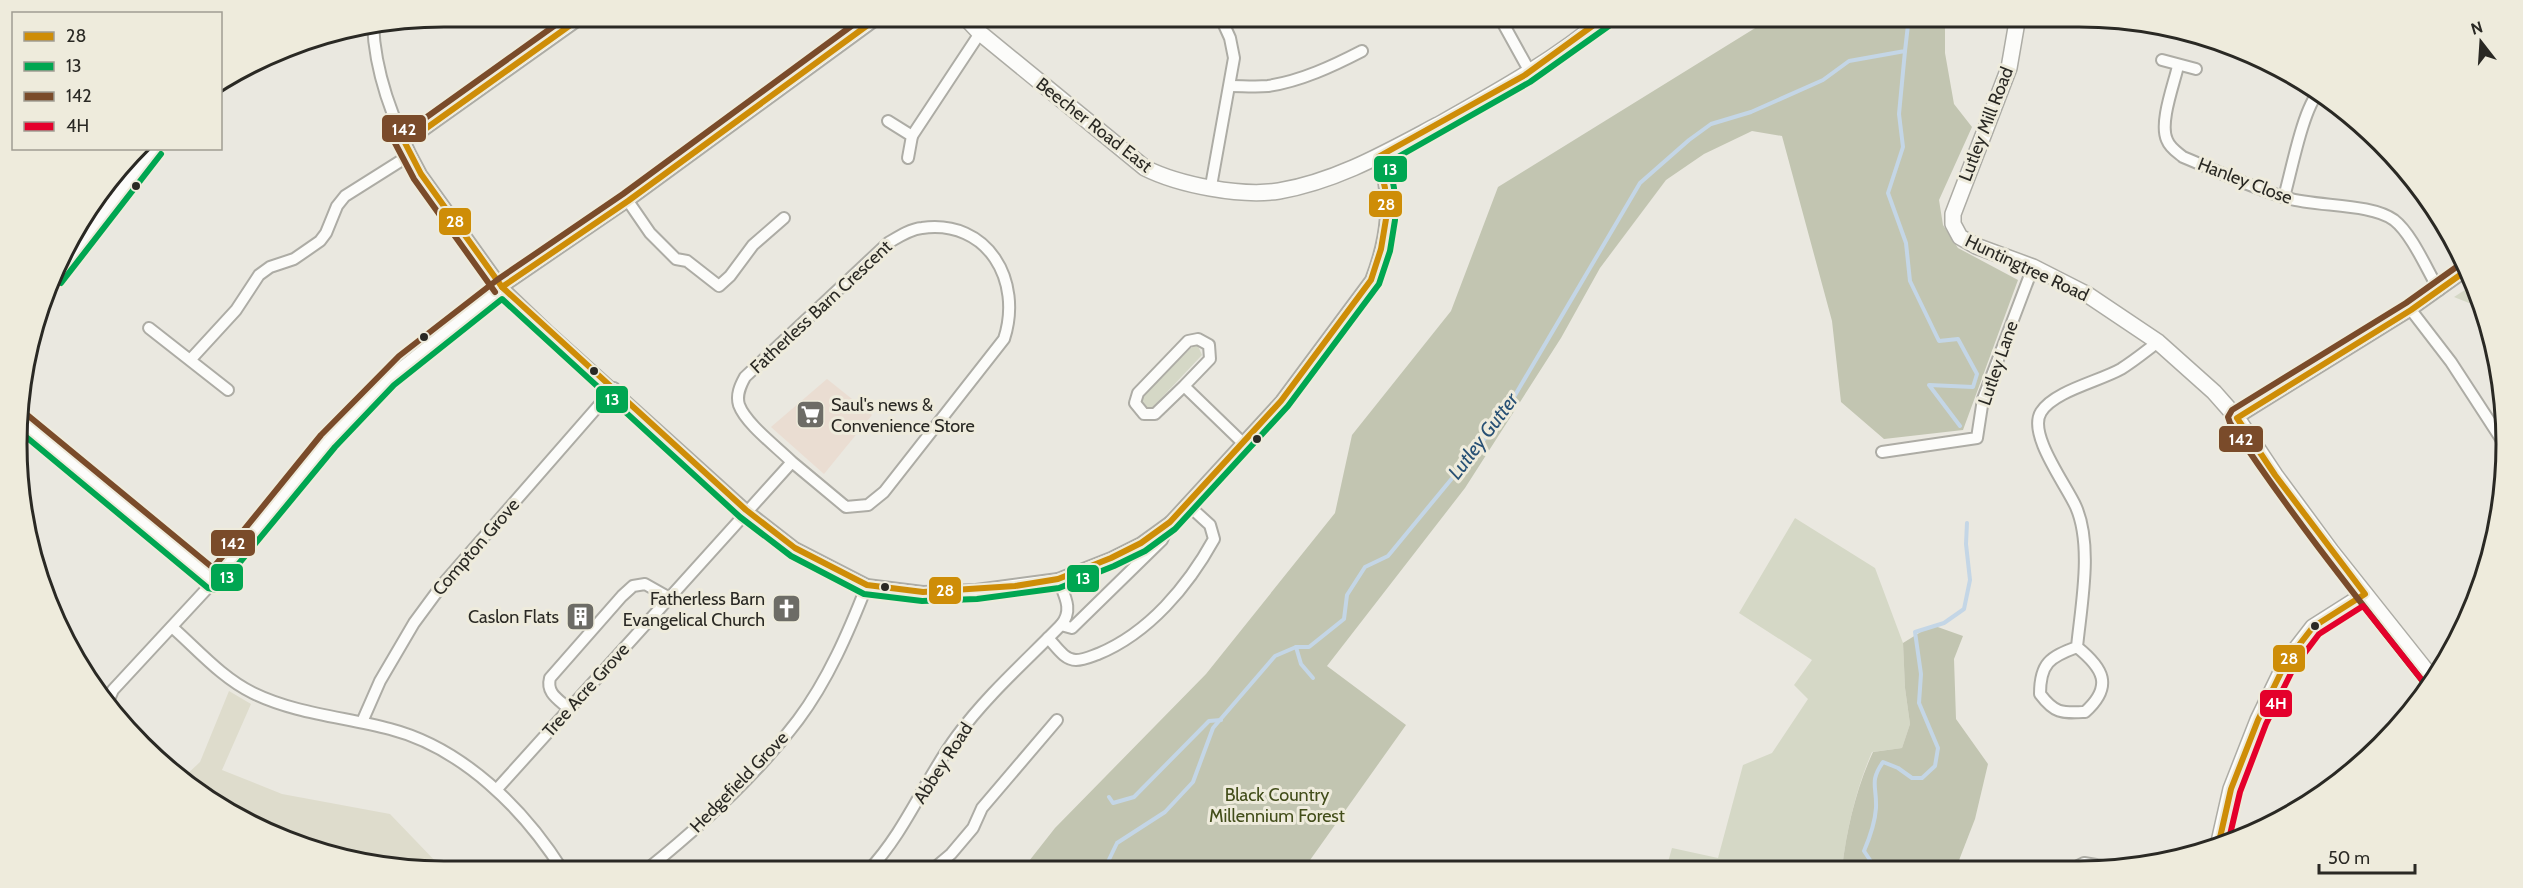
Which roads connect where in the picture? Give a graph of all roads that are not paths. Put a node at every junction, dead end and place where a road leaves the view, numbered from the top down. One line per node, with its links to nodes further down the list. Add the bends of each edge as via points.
1 (569, 27): 19 (street, via 421,132)
2 (866, 27): 26 (street)
3 (974, 27): 9 (street, Beecher Road East)
4 (1225, 27): 15 (street, via 1234,58)
5 (1505, 27): 14 (street)
6 (1594, 27): 14 (street, Beecher Road East)
7 (2016, 27): 28 (street, Lutley Mill Road, via 2009,68 1955,204)
8 (374, 33): 19 (street, via 376,65)
9 (980, 33): 18 (street); 24 (street, Beecher Road East, via 1145,168 1164,177)
10 (1362, 51): 15 (street, via 1292,80 1267,86)
11 (2162, 60): 12 (street)
12 (2178, 66): 13 (street); 25 (street, Hanley Close, via 2165,122 2165,136 2172,148 2183,157)
13 (2196, 69)
14 (1530, 72): 22 (street, Beecher Road East)
15 (1230, 86): 24 (street)
16 (2313, 99): 25 (street)
17 (888, 121): 18 (street)
18 (912, 136): 23 (street)
19 (403, 140): 21 (street)
20 (152, 150): 29 (street)
21 (410, 155): 32 (street); 37 (street, via 345,196 320,242 260,275 236,310)
22 (1378, 157): 24 (street, Beecher Road East, via 1315,183 1276,191); 44 (street, Abbey Road, via 1386,182 1388,216 1371,280)
23 (908, 158)
24 (1211, 186)
25 (2284, 197): 33 (street, Hanley Close, via 2370,210 2395,221)
26 (628, 201): 27 (street, via 650,233 676,260 687,261 719,286 753,245); 32 (street)
27 (784, 218)
28 (1956, 231): 30 (street, Huntingtree Road, via 1976,246)
29 (78, 245)
30 (2033, 267): 36 (street, Huntingtree Road, via 2088,295); 45 (street, Lutley Lane, via 1983,399 1977,438)
31 (2460, 275): 33 (street)
32 (502, 287): 39 (street); 51 (street, via 388,378 328,441)
33 (2439, 290): 34 (street)
34 (2411, 310): 41 (street); 43 (street)
35 (149, 328): 37 (street)
36 (2158, 342): 41 (street, Huntingtree Road); 58 (street, via 2121,369 2056,398 2040,412 2038,419 2041,441 2077,508 2084,539)
37 (191, 359): 40 (street)
38 (1184, 386): 38 (street, via 1155,414 1144,414 1135,403 1137,393 1188,341 1198,339 1209,345 1210,359); 44 (street)
39 (614, 388): 48 (street); 63 (street, Compton Grove, via 428,604 380,681)
40 (228, 390)
41 (2237, 418): 53 (street, Huntingtree Road, via 2282,485)
42 (28, 427): 51 (street)
43 (2495, 430)
44 (1244, 444): 47 (street, Abbey Road)
45 (1882, 452)
46 (792, 462): 46 (street, Fatherless Barn Crescent, via 747,418 740,406 740,387 745,377 888,243 920,228 948,228 984,246 1003,271 1007,286 1010,319 1004,339 884,492 867,505 846,507); 48 (street)
47 (1187, 504): 49 (street, Abbey Road); 57 (street, via 1210,525 1214,539 1162,609 1140,631 1115,647 1075,660 1065,657)
48 (746, 510): 52 (street, via 795,548); 54 (street, Tree Acre Grove)
49 (1170, 522): 50 (street, via 1111,558); 55 (street, Abbey Road, via 1162,540 1072,628)
50 (1058, 579): 52 (street, via 986,589 923,592); 55 (street, via 1069,607)
51 (214, 582): 56 (street)
52 (867, 585): 67 (street, Hedgefield Grove, via 844,640 800,718 745,782)
53 (2365, 594): 59 (street, Huntingtree Road); 65 (street, via 2313,627 2286,662 2231,789)
54 (668, 597): 61 (street, Tree Acre Grove); 61 (street, via 645,584 633,586 550,678 550,692)
55 (1061, 625): 57 (street, Abbey Road)
56 (172, 627): 60 (street); 63 (street, via 227,677 255,694 276,703)
57 (1048, 638): 68 (street, Abbey Road, via 957,736)
58 (2077, 647): 58 (street, via 2095,662 2103,684 2100,695 2085,712 2060,713 2040,694 2042,676 2045,665 2058,654)
59 (2428, 673)
60 (111, 695)
61 (569, 709): 64 (street, Tree Acre Grove)
62 (1057, 720): 69 (street)
63 (362, 722): 64 (street, via 436,748)
64 (497, 789): 66 (street)
65 (2220, 836)
66 (556, 861)
67 (657, 861)
68 (878, 861)
69 (943, 861)

